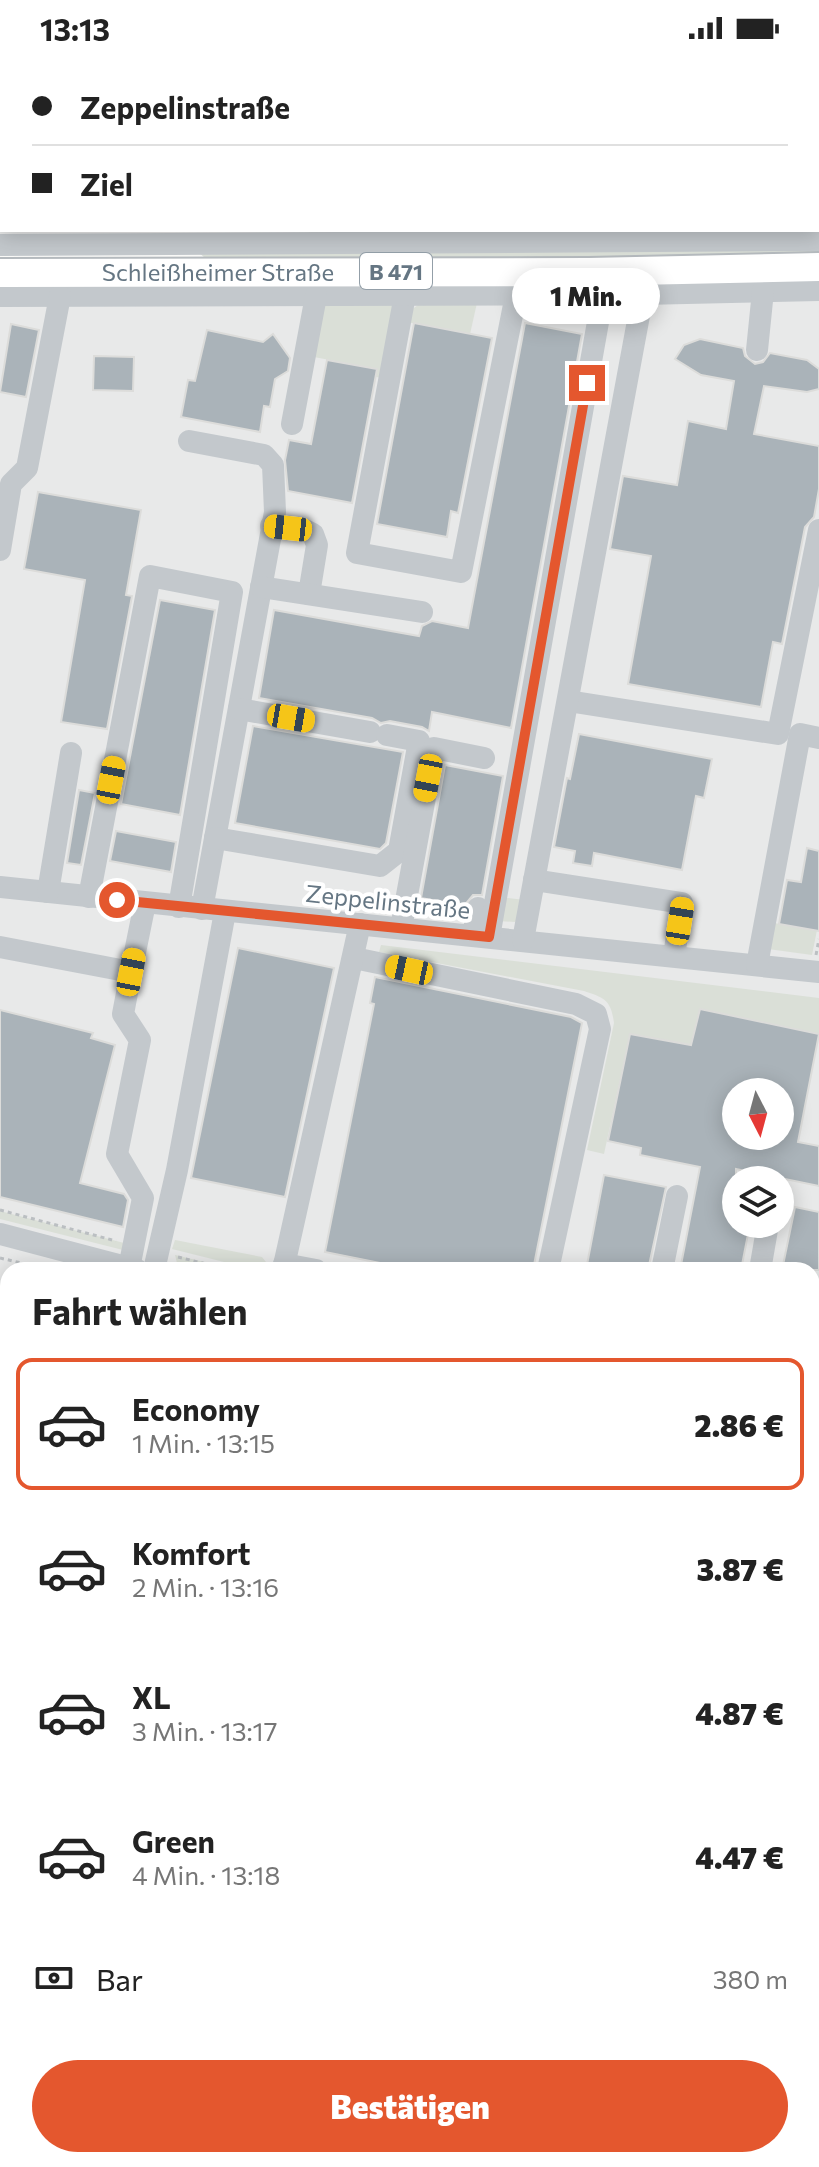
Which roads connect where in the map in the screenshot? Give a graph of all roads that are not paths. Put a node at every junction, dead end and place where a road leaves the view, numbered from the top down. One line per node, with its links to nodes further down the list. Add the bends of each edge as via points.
1 (692, 235): 2 (street, Schleißheimer Straße); 3 (street, Schleißheimer Straße)
2 (763, 235): 4 (street, Schleißheimer Straße)
3 (169, 237): 5 (street, Schleißheimer Straße)
4 (819, 240)
5 (0, 245)
6 (819, 267): 7 (main road, Schleißheimer Straße / B 471)
7 (0, 273)
8 (819, 290): 9 (street, Schleißheimer Straße)
9 (763, 291): 11 (street, Schleißheimer Straße); 17 (street)
10 (599, 294): 11 (street, Schleißheimer Straße); 13 (street, Schleißheimer Straße); 44 (street, via 598,322)
11 (643, 294): 26 (street)
12 (405, 295): 13 (street, Schleißheimer Straße); 13 (street, via 357,553 461,572); 16 (street, Schleißheimer Straße)
13 (516, 295)
14 (0, 296): 15 (street, Schleißheimer Straße)
15 (60, 296): 16 (street, Schleißheimer Straße); 22 (street, via 27,468 11,484)
16 (316, 296): 18 (street)
17 (757, 350)
18 (292, 424)
19 (189, 441): 20 (street, via 264,455 273,465)
20 (271, 526): 23 (street); 24 (street, via 313,534 317,545)
21 (819, 530): 26 (street, via 778,734)
22 (0, 550)
23 (261, 587): 24 (street); 27 (street)
24 (309, 594): 25 (street)
25 (422, 612)
26 (568, 701): 32 (street)
27 (239, 709): 31 (street); 31 (street, via 419,741 399,851 380,866)
28 (819, 738): 49 (street, via 800,734)
29 (71, 753): 34 (street)
30 (484, 758): 43 (street, via 434,748)
31 (215, 838): 40 (street)
32 (534, 880): 45 (street); 47 (street, via 682,903)
33 (0, 887): 34 (street, Zeppelinstraße)
34 (48, 892): 35 (street, Zeppelinstraße)
35 (89, 897): 37 (street, Zeppelinstraße); 38 (street, via 150,576 232,592)
36 (420, 898): 43 (street)
37 (145, 903): 38 (street, Zeppelinstraße); 50 (street)
38 (179, 907): 40 (street, Zeppelinstraße)
39 (478, 908): 44 (street)
40 (202, 909): 41 (street, Zeppelinstraße)
41 (225, 912): 42 (street, Zeppelinstraße); 57 (street)
42 (360, 924): 43 (street, Zeppelinstraße); 48 (street)
43 (408, 929): 44 (street, Zeppelinstraße)
44 (481, 936): 45 (street, Zeppelinstraße)
45 (523, 940): 47 (street, Zeppelinstraße)
46 (0, 947): 50 (street)
47 (674, 956): 49 (street, Zeppelinstraße)
48 (354, 958): 58 (street); 59 (street, via 576,1004 596,1014 600,1029)
49 (757, 965): 51 (street, Zeppelinstraße)
50 (131, 972): 56 (street, via 123,1014 140,1040 117,1154 143,1198)
51 (819, 972)
52 (677, 1196): 60 (street)
53 (0, 1234): 55 (street)
54 (766, 1238): 61 (street)
55 (50, 1262)
56 (134, 1262)
57 (156, 1262)
58 (285, 1262)
59 (550, 1262)
60 (664, 1262)
61 (761, 1262)

